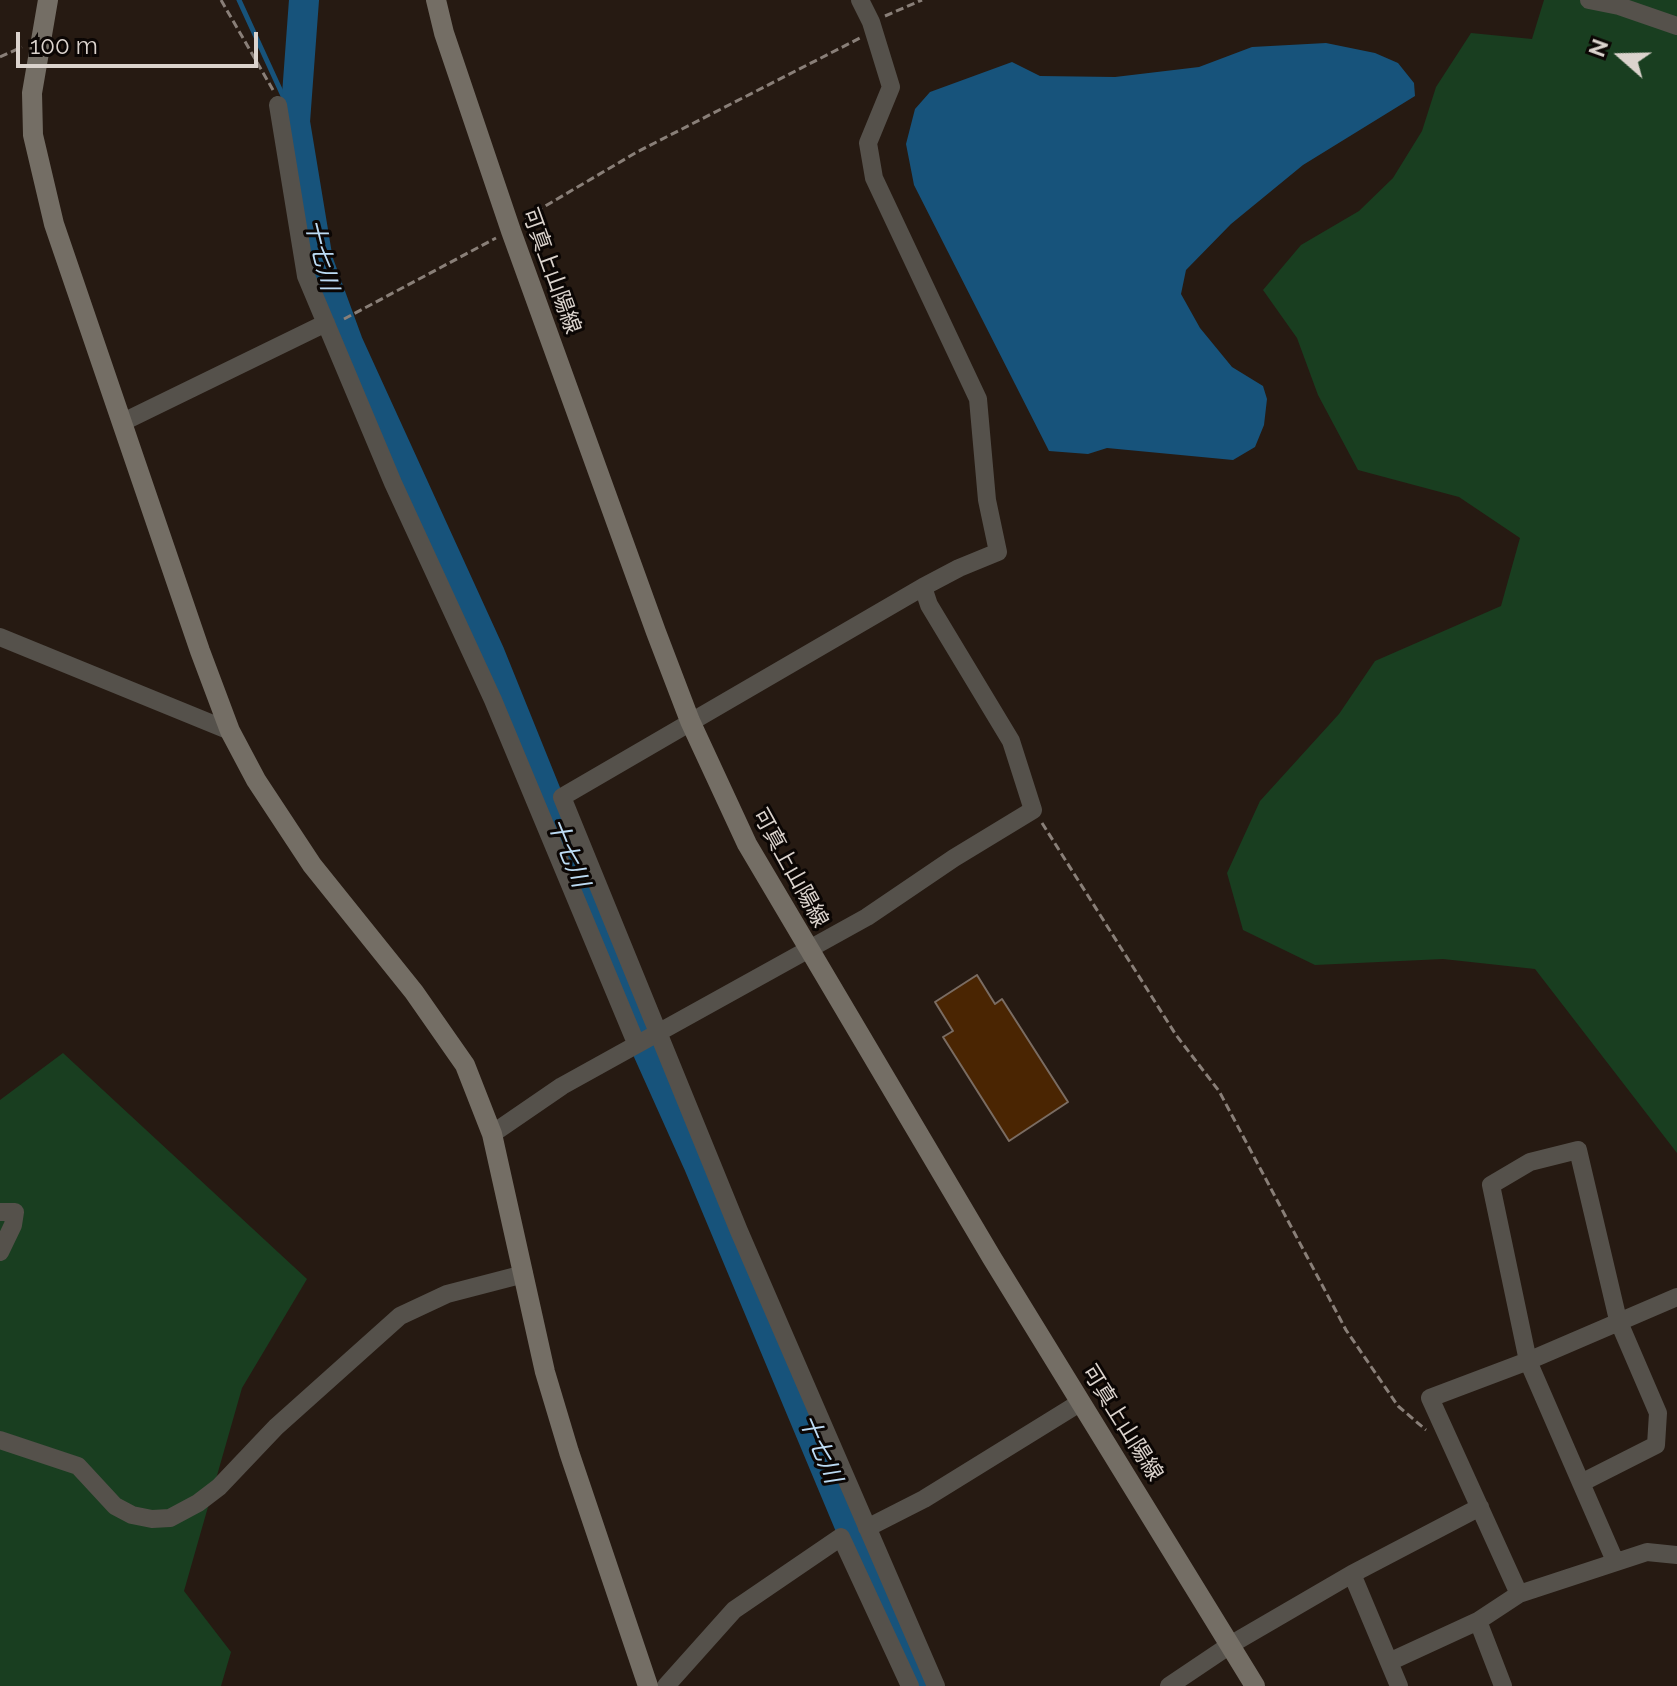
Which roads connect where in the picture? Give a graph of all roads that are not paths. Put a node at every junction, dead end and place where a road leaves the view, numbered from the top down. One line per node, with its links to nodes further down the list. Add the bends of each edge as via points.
1 (48, 0): 8 (main road, via 32,93 33,135 54,224)
2 (436, 0): 11 (main road, 可真上山陽線, via 511,231)
3 (860, 0): 9 (street, via 891,87 868,143 874,178 978,399 987,500 998,552)
4 (1589, 0): 5 (street)
5 (1677, 26)
6 (278, 105): 7 (street, via 306,276)
7 (335, 321): 8 (street); 15 (street, via 393,483 493,700)
8 (123, 422): 12 (main road)
9 (923, 587): 11 (street); 13 (street, via 1011,741 1033,810)
10 (0, 637): 12 (street)
11 (690, 721): 13 (main road, 可真上山陽線, via 747,844); 14 (street, via 562,797)
12 (230, 731): 16 (main road, via 312,865 465,1065)
13 (808, 950): 14 (street); 23 (main road, 可真上山陽線)
14 (658, 1033): 15 (street); 27 (street)
15 (636, 1043): 16 (street)
16 (492, 1134): 19 (main road)
17 (0, 1212): 18 (street, via 15,1212)
18 (0, 1252)
19 (524, 1274): 24 (street, via 447,1294 400,1316 276,1427 219,1487 170,1518 132,1515 115,1506 78,1466); 35 (main road, via 569,1452)
20 (1677, 1297): 21 (street)
21 (1618, 1320): 22 (street); 22 (street, via 1578,1150 1530,1162 1491,1185); 25 (street, via 1658,1413 1656,1445)
22 (1528, 1361): 25 (street); 26 (street, via 1430,1398)
23 (1081, 1402): 27 (street); 33 (main road, 可真上山陽線)
24 (0, 1440)
25 (1581, 1483): 29 (street)
26 (1480, 1507): 30 (street); 31 (street)
27 (867, 1528): 38 (street)
28 (1677, 1555): 29 (street, via 1647,1552)
29 (1615, 1561): 31 (street)
30 (1352, 1574): 33 (street); 34 (street)
31 (1519, 1594): 32 (street)
32 (1478, 1621): 34 (street); 42 (street)
33 (1230, 1645): 39 (street); 40 (main road, 可真上山陽線)
34 (1389, 1662): 41 (street)
35 (648, 1686)
36 (666, 1686): 37 (street, via 734,1610 841,1537)
37 (910, 1686)
38 (936, 1686)
39 (1169, 1686)
40 (1255, 1686)
41 (1399, 1686)
42 (1503, 1686)

